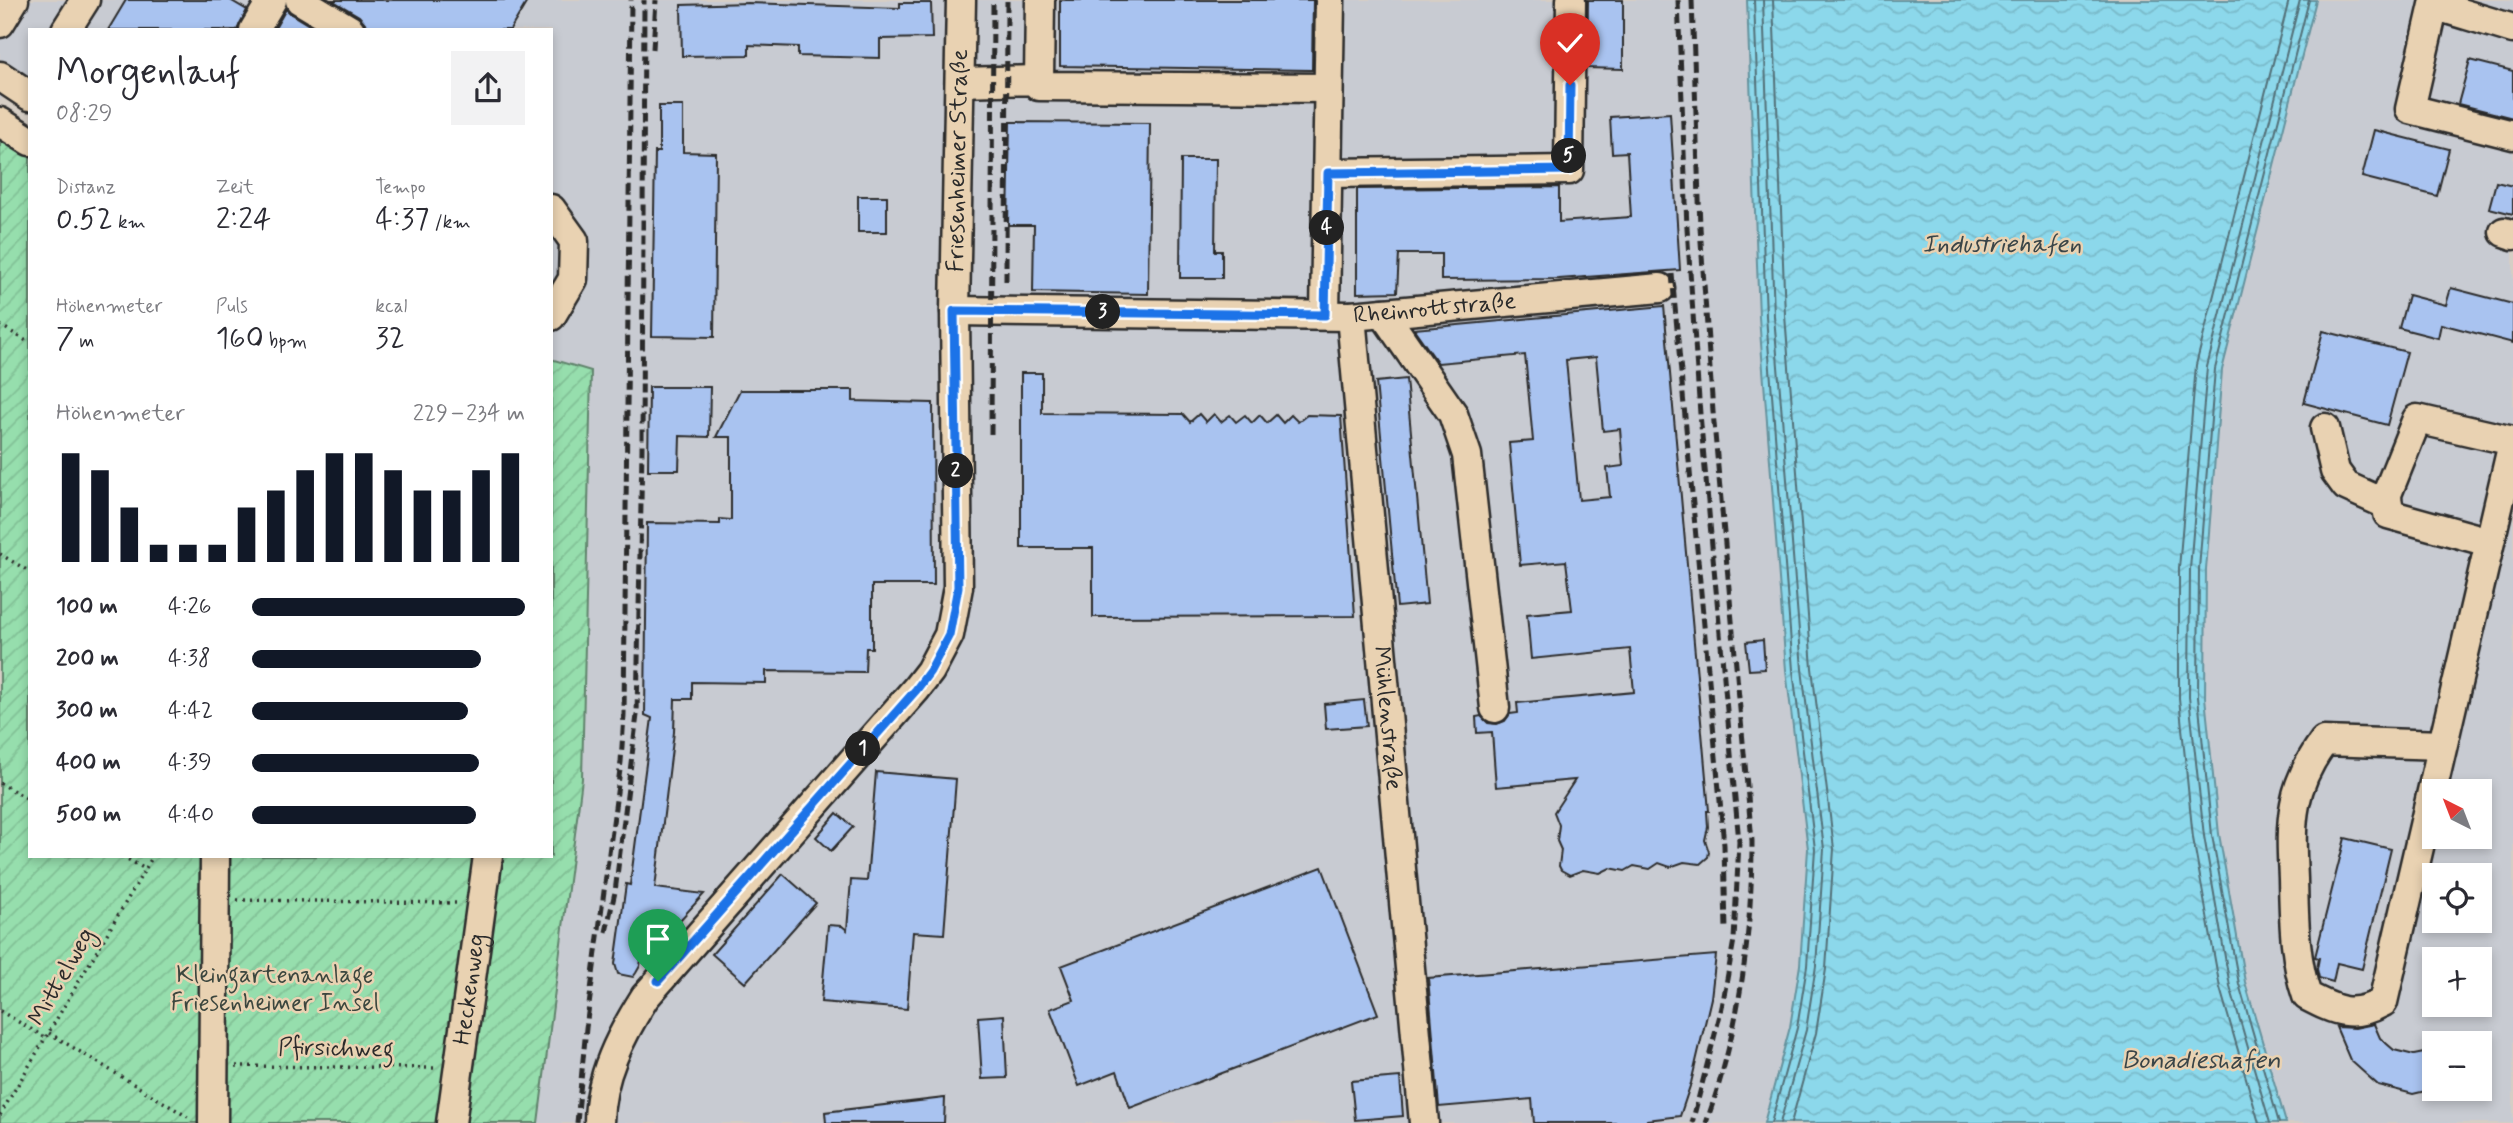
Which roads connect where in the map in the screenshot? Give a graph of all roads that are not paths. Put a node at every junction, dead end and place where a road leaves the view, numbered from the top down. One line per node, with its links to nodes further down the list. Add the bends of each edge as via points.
1 (14, 0): 9 (street)
2 (85, 0): 10 (street)
3 (272, 0): 11 (street)
4 (300, 0): 12 (street)
5 (961, 0): 16 (street, Friesenheimer Straße)
6 (1040, 0): 15 (street)
7 (1330, 0): 17 (street, Mühlenstraße)
8 (1572, 0): 22 (street, via 1569,170)
9 (0, 23)
10 (67, 28)
11 (255, 28)
12 (347, 28)
13 (2513, 29): 20 (street, via 2434,5 2410,109)
14 (0, 76): 18 (street)
15 (1039, 80): 16 (street); 17 (street, via 1039,86)
16 (960, 82): 25 (street, Friesenheimer Straße)
17 (1328, 88): 22 (street, Mühlenstraße)
18 (28, 92)
19 (0, 122): 21 (street)
20 (2513, 135)
21 (28, 140)
22 (1328, 173): 28 (street, Mühlenstraße)
23 (553, 212): 26 (street, via 574,241 573,278)
24 (1660, 288): 27 (street, Rheinrottstraße)
25 (954, 311): 28 (street, Rheinrottstraße); 39 (street, Friesenheimer Straße, via 958,587 949,635 916,690 645,997 614,1054 601,1095)
26 (553, 313)
27 (1383, 313): 28 (street, Rheinrottstraße); 33 (street, via 1453,414 1467,455)
28 (1338, 315): 40 (street, Mühlenstraße)
29 (2325, 428): 31 (street, via 2328,452 2346,486)
30 (2513, 442): 31 (street, via 2417,419 2387,494); 32 (street)
31 (2388, 505): 32 (street, via 2388,514)
32 (2489, 542): 34 (street)
33 (1495, 708)
34 (2442, 746): 34 (street, via 2382,1002 2365,1012 2336,1010 2306,996 2294,930 2291,840 2295,803 2312,758 2324,741)
35 (215, 858): 37 (street)
36 (488, 858): 38 (street, Heckenweg)
37 (213, 1123)
38 (451, 1123)
39 (599, 1123)
40 (1424, 1123)

